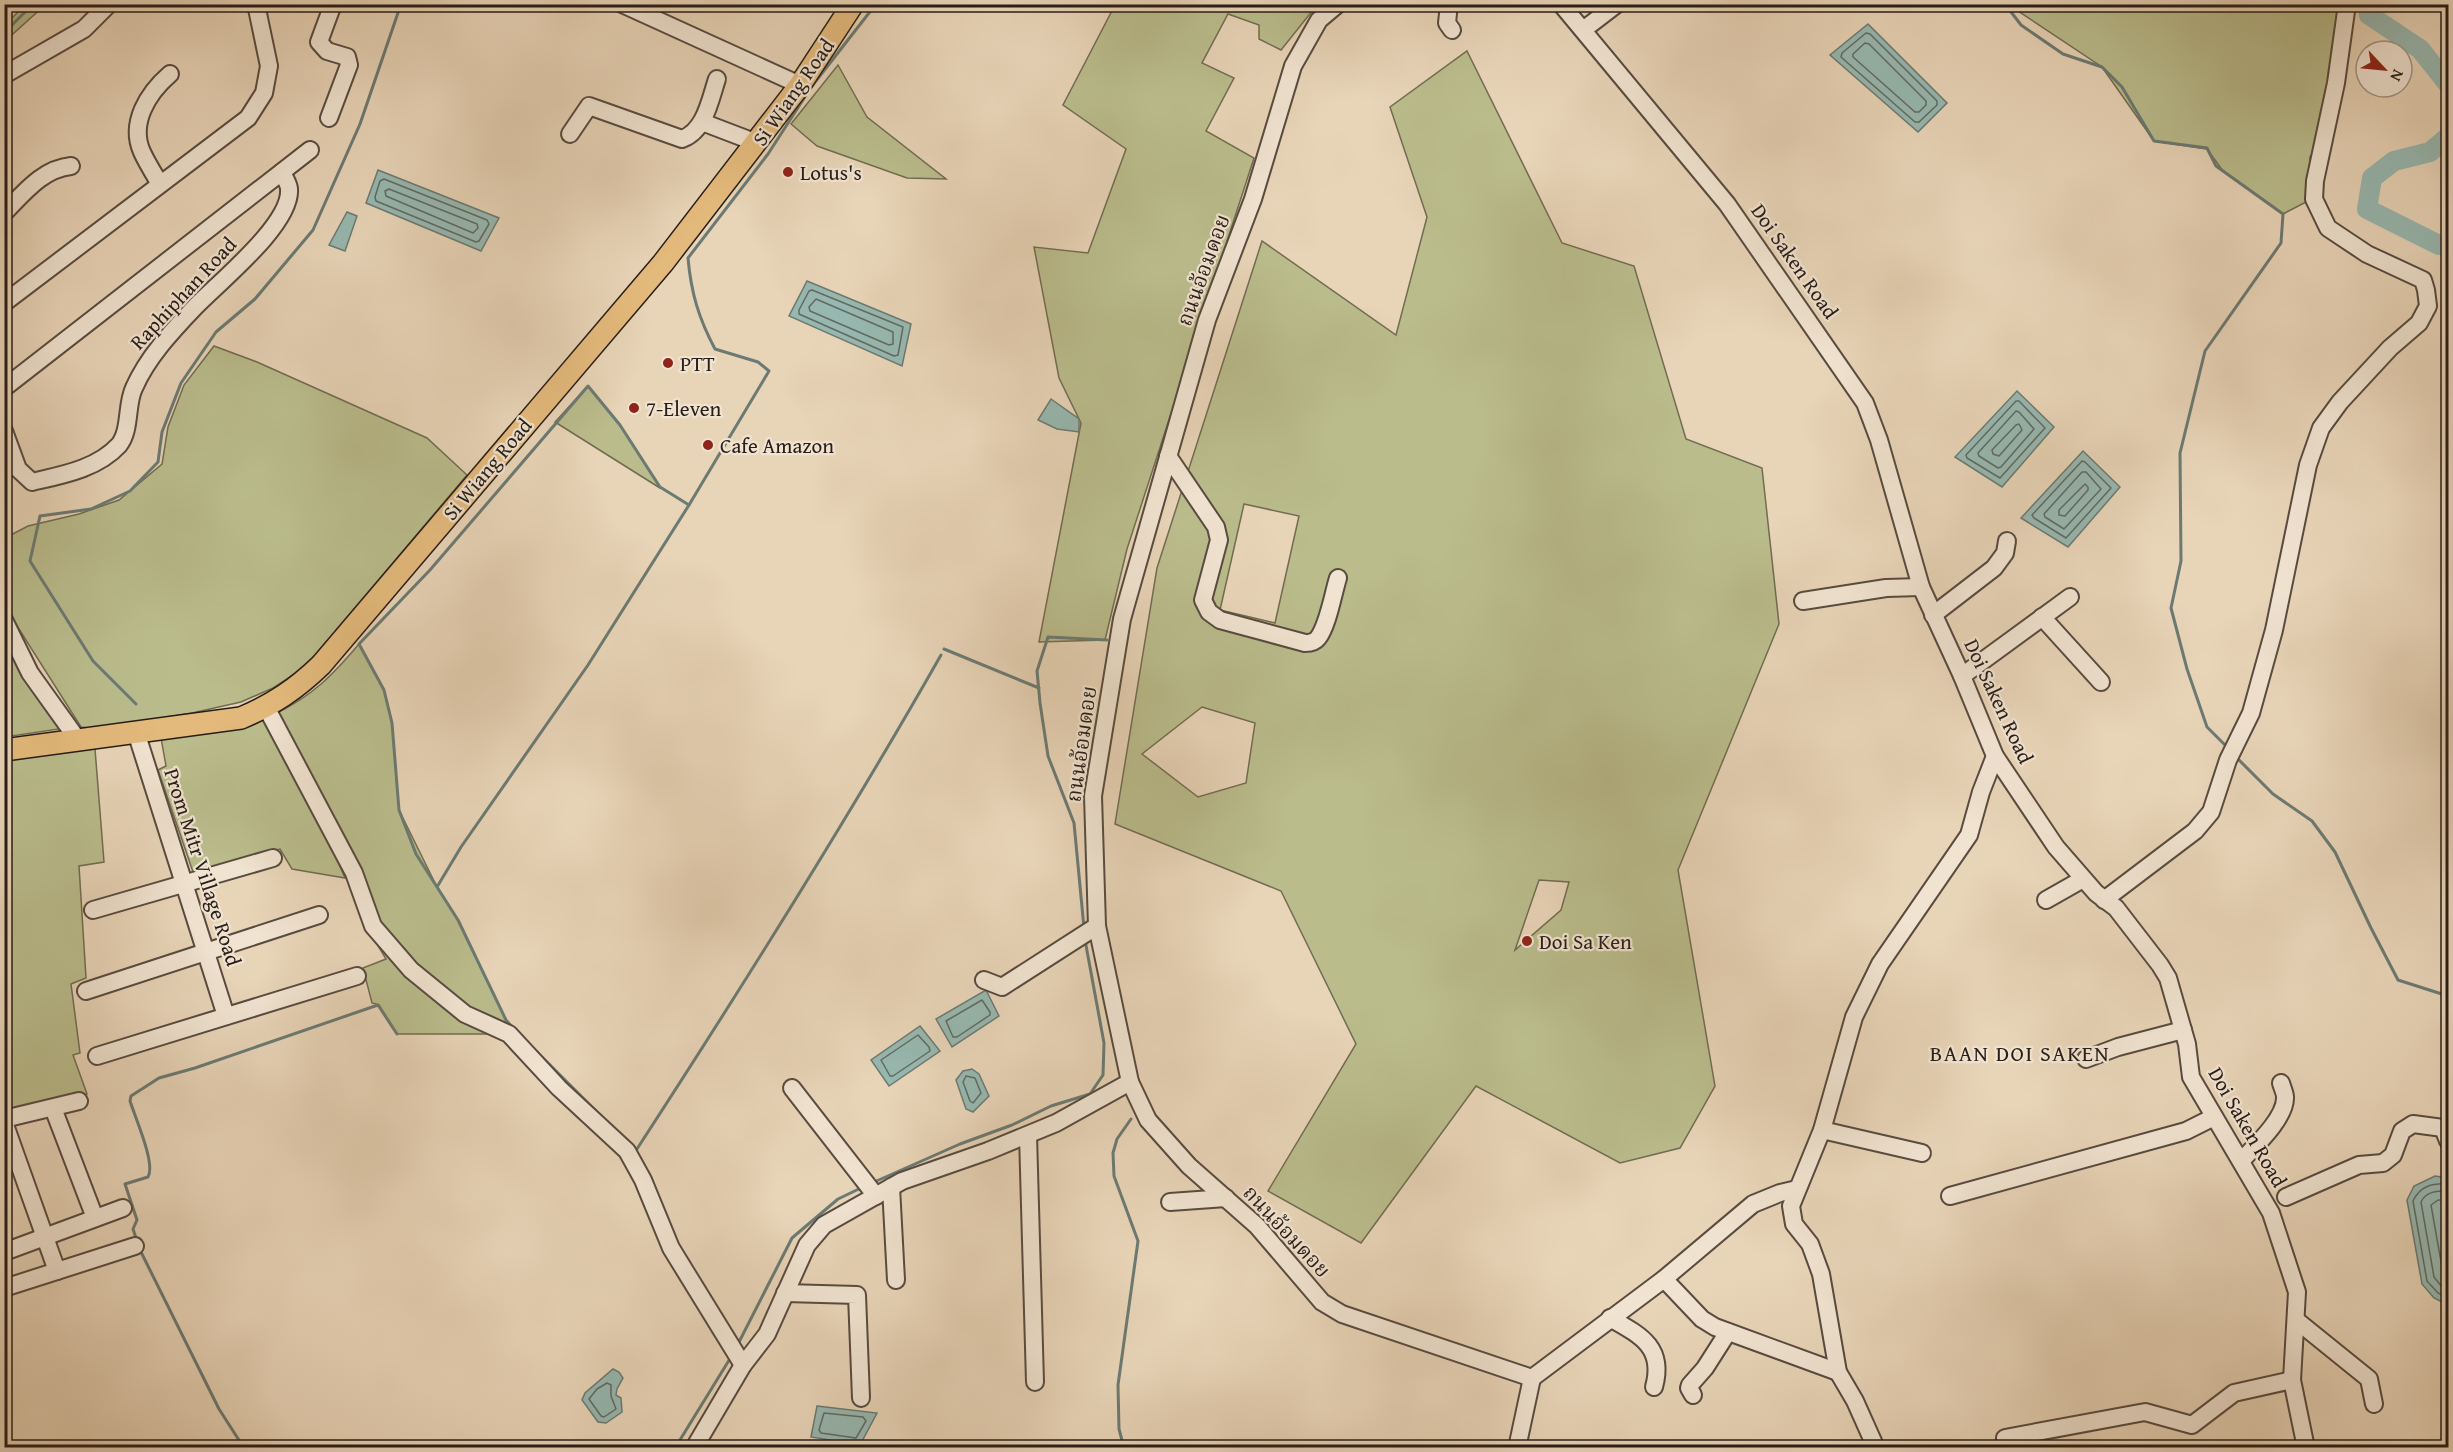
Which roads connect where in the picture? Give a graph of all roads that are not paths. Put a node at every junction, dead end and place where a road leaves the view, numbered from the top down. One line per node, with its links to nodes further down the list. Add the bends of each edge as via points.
1 (109, 4): 14 (street, via 84,29)
2 (256, 4): 24 (street, via 269,66 264,93 248,118)
3 (333, 4): 17 (street, via 319,42 327,51 347,57 349,65)
4 (622, 4): 16 (street)
5 (853, 4): 16 (main road, Si Wiang Road)
6 (1338, 4): 29 (street, ถนนอ้อมดอย, via 1320,20 1293,66 1253,199 1207,320)
7 (1449, 4): 11 (street, via 1447,23)
8 (1561, 4): 12 (street, Doi Saken Road)
9 (1617, 4): 12 (street)
10 (2347, 4): 50 (street, via 2314,199 2328,228 2367,254 2423,280 2427,306 2419,323 2390,348 2321,428 2308,465 2274,630 2251,713 2228,760 2211,812 2195,831)
11 (1452, 30)
12 (1583, 30): 33 (street, Doi Saken Road, via 1727,204 1865,403)
13 (170, 74): 24 (street, via 151,92 137,134 141,151)
14 (4, 75)
15 (717, 79): 18 (street)
16 (800, 85): 20 (main road, Si Wiang Road)
17 (329, 118)
18 (702, 122): 19 (street, via 693,135 682,139 589,106); 20 (street)
19 (570, 134)
20 (757, 143): 41 (main road, Si Wiang Road, via 663,263 321,665 296,688)
21 (310, 150): 23 (street, Raphiphan Road)
22 (71, 166): 25 (street, via 47,173)
23 (282, 172): 27 (street, Raphiphan Road); 30 (street, Raphiphan Road, via 289,189 285,208 268,235 194,309 144,368 133,390 119,444 91,465 74,472 32,482)
24 (160, 184): 26 (street)
25 (4, 213)
26 (4, 303)
27 (4, 388)
28 (4, 431): 30 (street, Raphiphan Road)
29 (1168, 456): 32 (street, via 1216,527 1219,540 1203,600 1209,612 1220,620 1305,644 1313,642 1322,629); 53 (street, ถนนอ้อมดอย, via 1122,619 1094,796)
30 (11, 472)
31 (2007, 541): 36 (street, via 2005,553 1994,568)
32 (1338, 578)
33 (1921, 588): 35 (street, via 1886,588); 36 (street, Doi Saken Road)
34 (2070, 597): 37 (street)
35 (1803, 601)
36 (1933, 615): 39 (street, Doi Saken Road)
37 (2042, 617): 39 (street); 40 (street)
38 (4, 620): 43 (street, via 30,673)
39 (1962, 676): 45 (street, Doi Saken Road)
40 (2101, 682)
41 (266, 707): 42 (main road, Si Wiang Road, via 241,718); 94 (street, via 354,873 373,926 411,970 465,1014 509,1034 559,1088 627,1151 671,1248)
42 (136, 732): 43 (main road, Si Wiang Road); 48 (street, Prom Mitr Village Road)
43 (78, 740): 44 (main road, Si Wiang Road)
44 (4, 750)
45 (1995, 756): 47 (street, Doi Saken Road, via 2034,818); 69 (street, via 1969,835 1880,964 1854,1017)
46 (273, 858): 48 (street)
47 (2083, 879): 49 (street); 50 (street, Doi Saken Road)
48 (184, 883): 51 (street); 54 (street, Prom Mitr Village Road)
49 (2046, 900)
50 (2104, 900): 59 (street, Doi Saken Road, via 2116,908 2168,978)
51 (93, 910)
52 (319, 915): 54 (street)
53 (1097, 926): 56 (street, via 1002,987); 62 (street, ถนนอ้อมดอย)
54 (206, 951): 57 (street); 58 (street, Prom Mitr Village Road)
55 (357, 976): 58 (street)
56 (984, 980)
57 (86, 991)
58 (226, 1016): 60 (street)
59 (2183, 1030): 61 (street); 67 (street, Doi Saken Road, via 2191,1077)
60 (97, 1056)
61 (2086, 1059)
62 (1130, 1082): 71 (street); 79 (street, ถนนอ้อมดอย, via 1148,1120 1189,1166)
63 (2281, 1083): 73 (street, via 2283,1108 2268,1132)
64 (792, 1088): 76 (street)
65 (80, 1101): 66 (street)
66 (53, 1108): 68 (street); 82 (street)
67 (2214, 1117): 73 (street, Doi Saken Road); 77 (street, via 2186,1131)
68 (4, 1120): 83 (street)
69 (1822, 1130): 72 (street); 75 (street)
70 (2446, 1130): 78 (street, via 2413,1124 2402,1131 2393,1155 2383,1163 2360,1165)
71 (1028, 1135): 74 (street); 98 (street)
72 (1922, 1152)
73 (2241, 1161): 92 (street, Doi Saken Road, via 2271,1213 2286,1252 2297,1292)
74 (891, 1187): 76 (street); 88 (street)
75 (1797, 1189): 87 (street, via 1753,1204); 95 (street, via 1791,1206 1794,1224 1810,1244 1821,1274)
76 (876, 1196): 90 (street, via 824,1225 807,1245)
77 (1950, 1196)
78 (2286, 1197)
79 (1226, 1198): 80 (street); 96 (street, ถนนอ้อมดอย, via 1257,1226 1322,1302 1342,1314)
80 (1170, 1202)
81 (123, 1208): 82 (street)
82 (94, 1218): 83 (street)
83 (45, 1237): 85 (street); 86 (street)
84 (135, 1246): 86 (street)
85 (4, 1252)
86 (57, 1271): 89 (street)
87 (1664, 1279): 91 (street); 93 (street, via 1702,1319)
88 (896, 1280)
89 (4, 1288)
90 (785, 1293): 94 (street, via 767,1334); 101 (street, via 857,1295)
91 (1610, 1318): 96 (street); 99 (street, via 1653,1348 1657,1376)
92 (2296, 1320): 97 (street, Doi Saken Road); 102 (street, via 2368,1379)
93 (1728, 1332): 95 (street); 100 (street, via 1690,1385)
94 (743, 1365): 104 (street)
95 (1838, 1372): 106 (street)
96 (1532, 1378): 105 (street)
97 (2292, 1380): 103 (street, via 2234,1394 2192,1425 2145,1412); 107 (street, Doi Saken Road)
98 (1035, 1382)
99 (1654, 1387)
100 (1693, 1395)
101 (861, 1398)
102 (2374, 1404)
103 (2005, 1438)
104 (694, 1448)
105 (1517, 1448)
106 (1875, 1448)
107 (2306, 1448)

